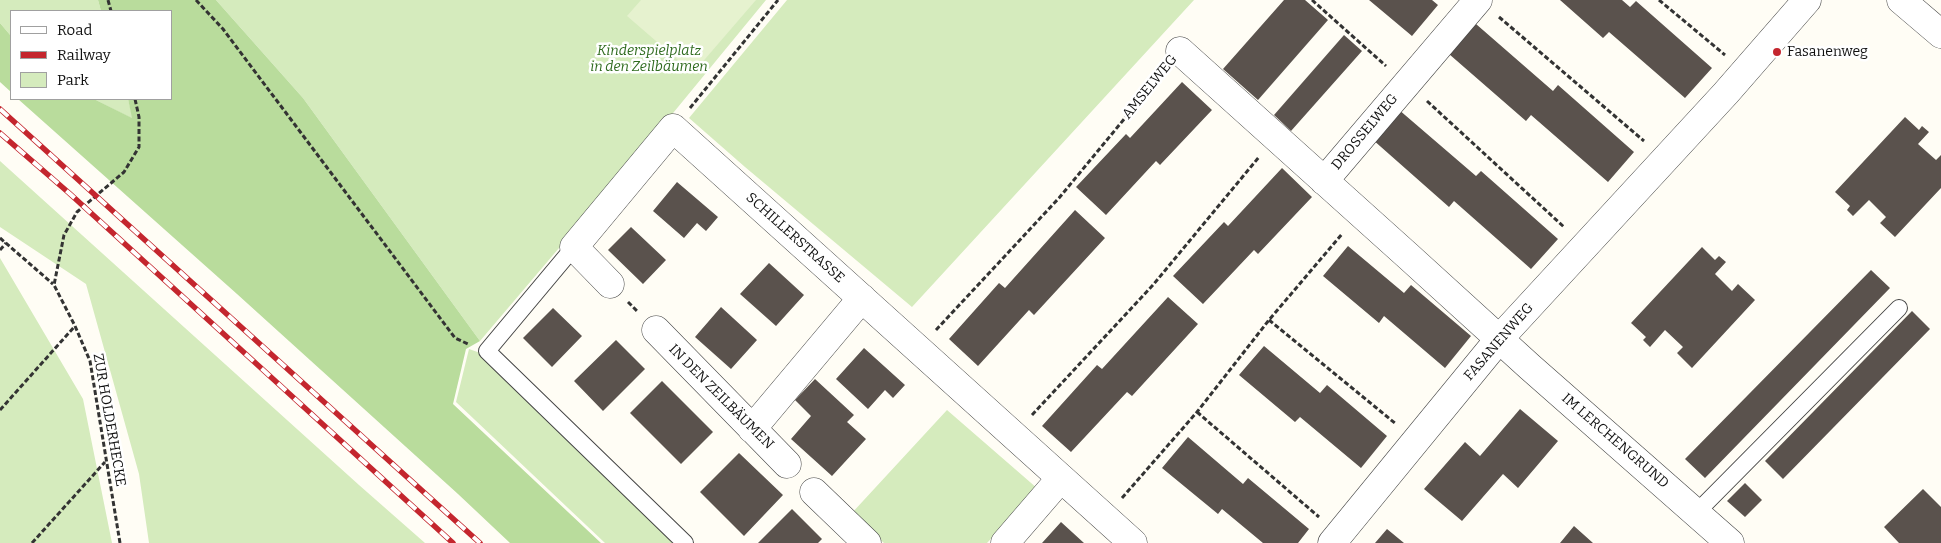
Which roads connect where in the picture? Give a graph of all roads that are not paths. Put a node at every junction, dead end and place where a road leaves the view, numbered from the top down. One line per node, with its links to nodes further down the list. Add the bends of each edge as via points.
1 (1807, 0): 12 (street, FASANENWEG, via 1726,93)
2 (1901, 0): 4 (street)
3 (1486, 6): 6 (street, DROSSELWEG, via 1406,83)
4 (1941, 34)
5 (1180, 51): 6 (street, AMSELWEG)
6 (1324, 181): 12 (street, AMSELWEG)
7 (574, 247): 8 (street); 9 (street, SCHILLERSTRASSE, via 673,128); 19 (lane, via 487,351)
8 (610, 284)
9 (862, 298): 13 (street); 15 (street, SCHILLERSTRASSE)
10 (1899, 308): 17 (lane)
11 (656, 330): 13 (street, IN DEN ZEILBÄUMEN)
12 (1500, 338): 17 (street, IM LERCHENGRUND); 18 (street, FASANENWEG)
13 (752, 429): 14 (street, IN DEN ZEILBÄUMEN)
14 (787, 464)
15 (1061, 478): 21 (street); 22 (street, SCHILLERSTRASSE)
16 (814, 492): 20 (street)
17 (1696, 512): 23 (street, IM LERCHENGRUND)
18 (1336, 539)
19 (685, 543)
20 (867, 543)
21 (1005, 543)
22 (1134, 543)
23 (1730, 543)

